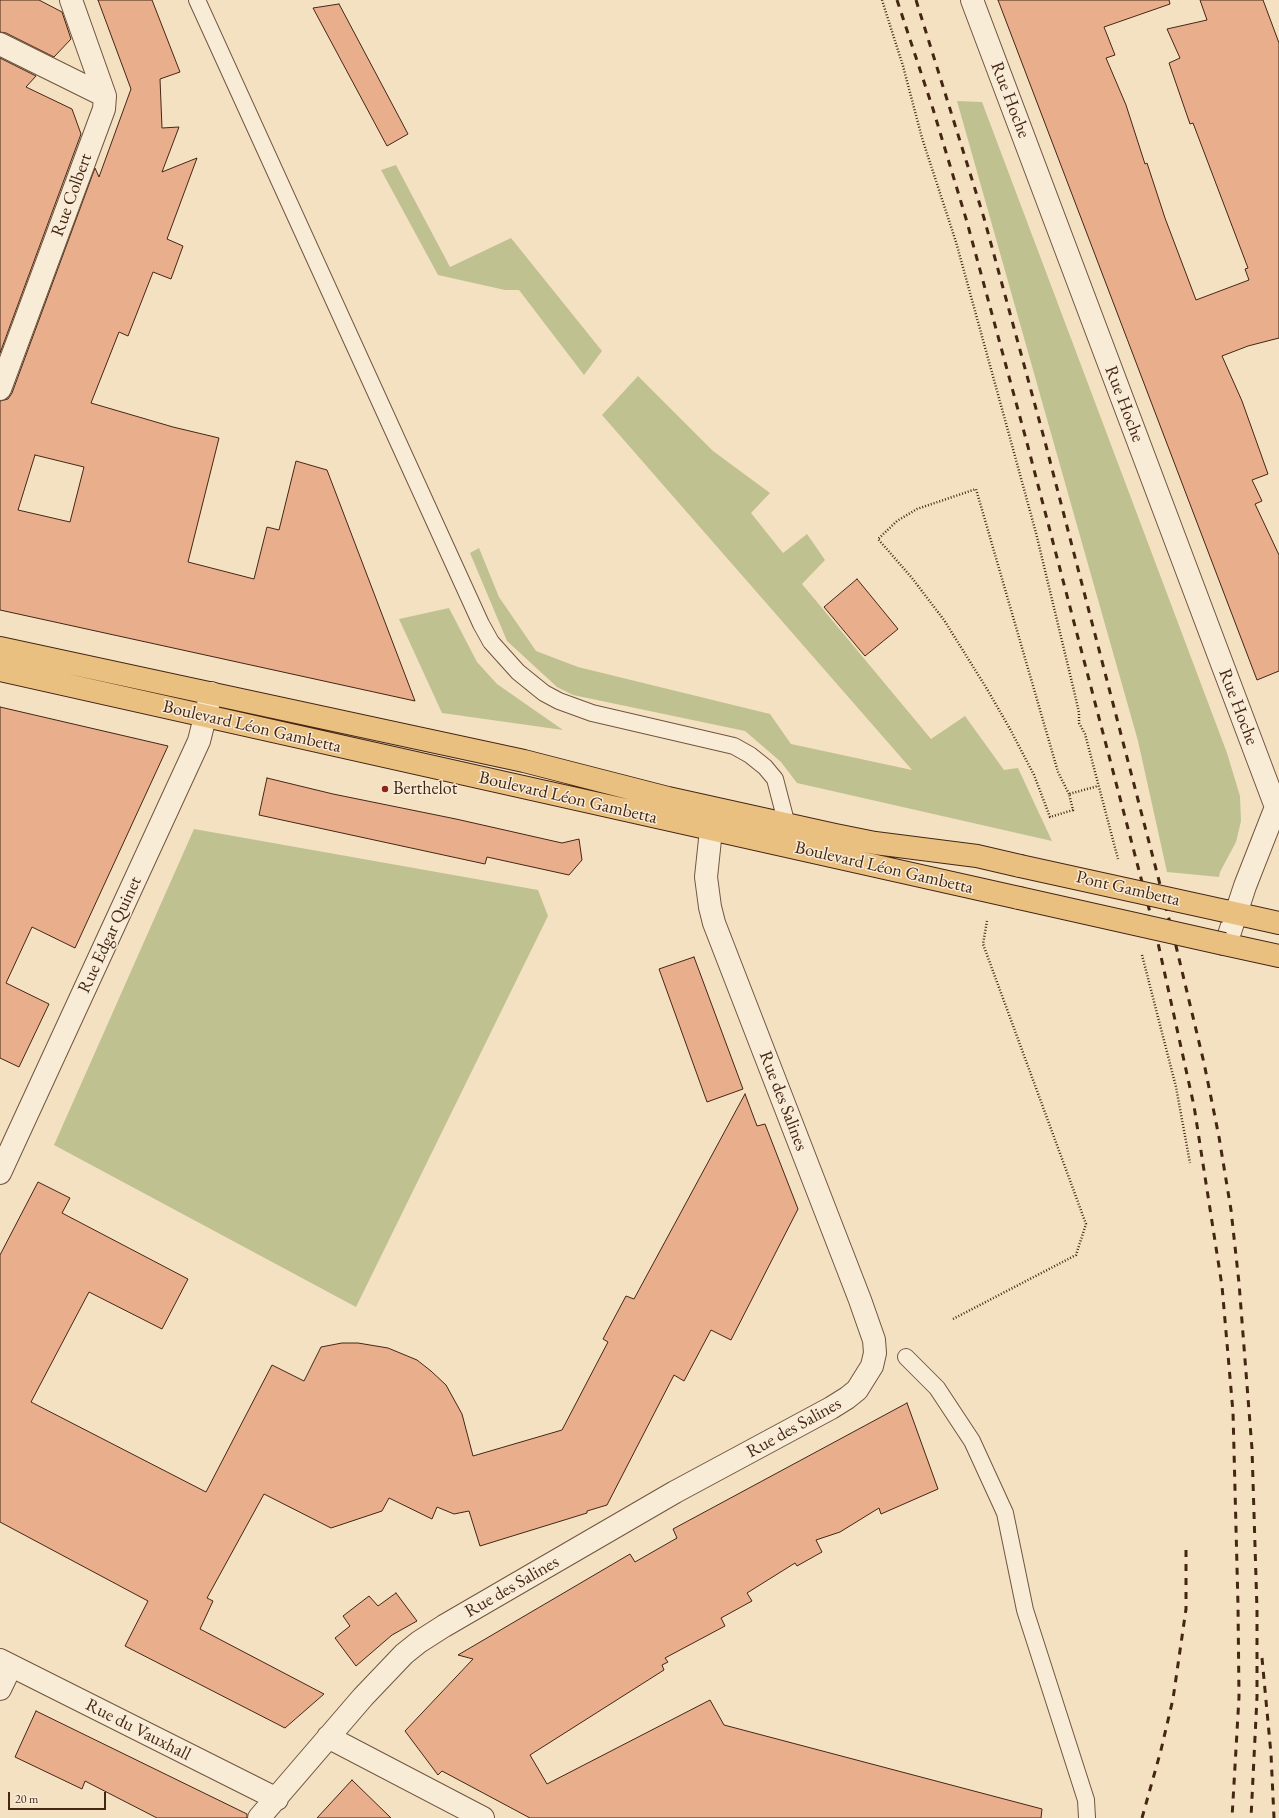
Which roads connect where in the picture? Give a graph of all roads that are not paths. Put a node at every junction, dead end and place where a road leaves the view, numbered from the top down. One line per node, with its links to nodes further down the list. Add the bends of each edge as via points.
1 (71, 0): 5 (street)
2 (197, 0): 12 (lane, via 491,642 518,672 544,693 559,701 592,713 734,746 750,755 775,779)
3 (972, 0): 11 (street, Rue Hoche)
4 (0, 44): 5 (street)
5 (105, 96): 6 (street, Rue Colbert, via 100,120)
6 (0, 389)
7 (0, 648): 9 (main road, Boulevard Léon Gambetta)
8 (0, 670): 10 (main road, Boulevard Léon Gambetta)
9 (211, 693): 10 (street, Rue Edgar Quinet); 12 (main road, Boulevard Léon Gambetta, via 524,761)
10 (206, 716): 13 (main road, Boulevard Léon Gambetta); 20 (street, Rue Edgar Quinet, via 199,741)
11 (1278, 804): 16 (street)
12 (787, 825): 14 (main road, Boulevard Léon Gambetta, via 875,843 977,856)
13 (711, 830): 15 (main road, Boulevard Léon Gambetta); 24 (street, Rue des Salines, via 706,877 714,923 874,1340 872,1366 865,1379 847,1398 675,1492 419,1642 384,1674)
14 (1020, 866): 16 (main road, Pont Gambetta, bridge)
15 (1019, 898): 18 (main road, Pont Gambetta, bridge)
16 (1230, 912): 17 (main road); 18 (street)
17 (1279, 923)
18 (1225, 944): 19 (main road)
19 (1279, 956)
20 (0, 1173)
21 (906, 1358): 28 (lane, via 937,1388 972,1441 1004,1513 1025,1610 1086,1800)
22 (6, 1663): 23 (street); 25 (street, Rue du Vauxhall)
23 (0, 1689)
24 (328, 1737): 25 (street, Rue des Salines); 27 (street)
25 (277, 1799): 26 (street, Rue des Salines)
26 (259, 1818)
27 (483, 1818)
28 (1087, 1818)

